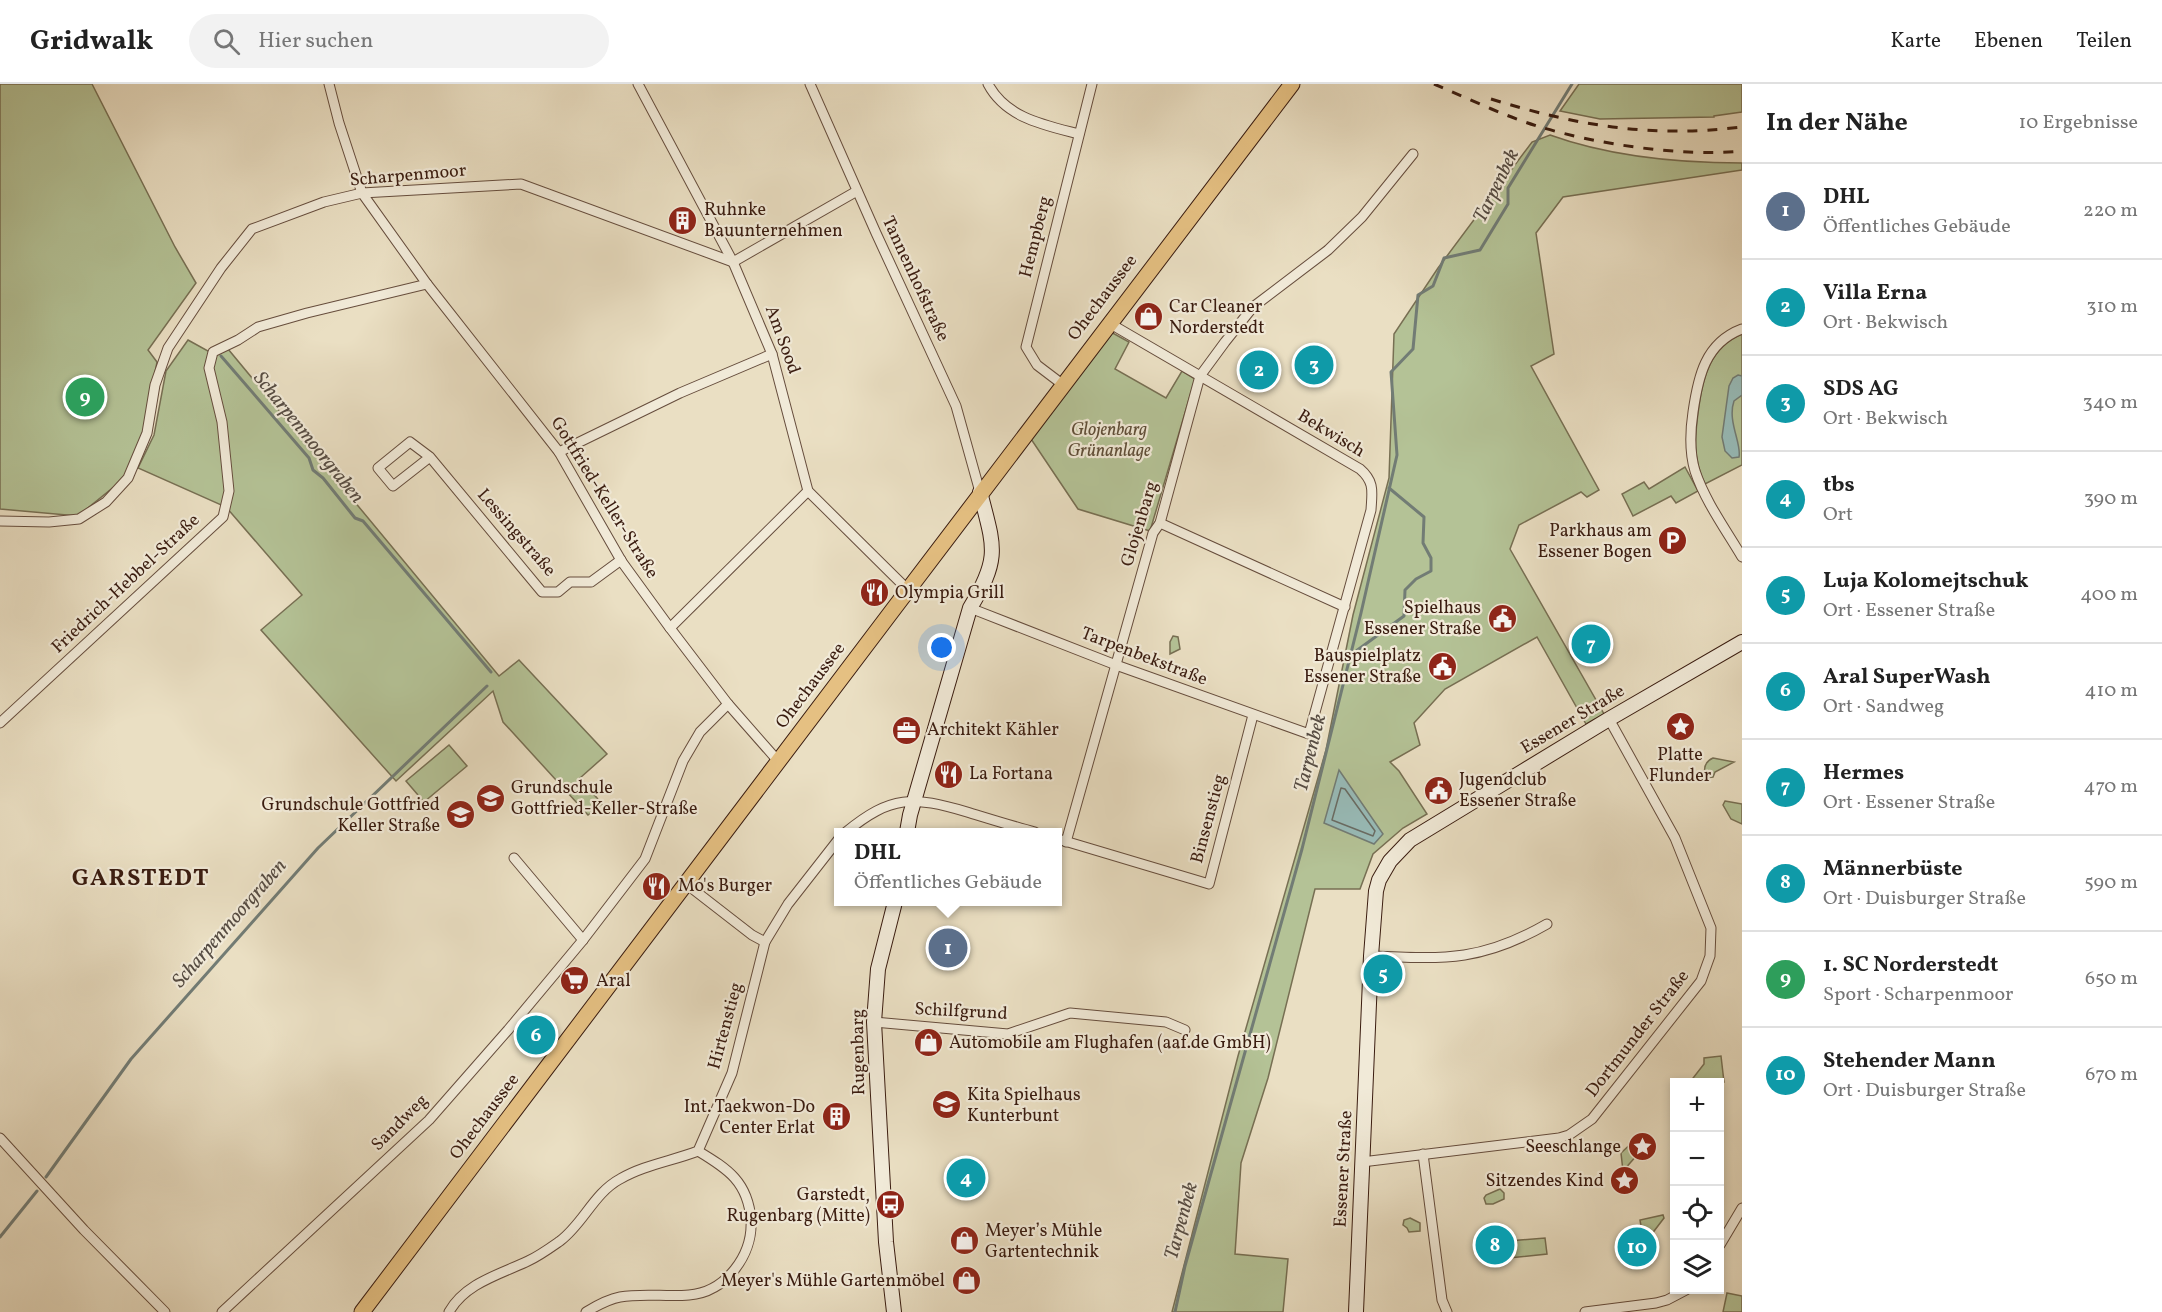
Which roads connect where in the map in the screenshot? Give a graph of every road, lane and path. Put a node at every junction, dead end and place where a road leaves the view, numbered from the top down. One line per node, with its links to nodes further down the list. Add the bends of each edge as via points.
1 (329, 84): 10 (street, Gottfried-Keller-Straße)
2 (638, 84): 11 (street, Am Sood)
3 (810, 84): 9 (street, Tannenhofstraße)
4 (988, 84): 7 (street, via 1003,105 1014,112)
5 (1092, 84): 7 (street, Hempberg)
6 (1292, 84): 13 (main road, Ohechaussee)
7 (1079, 134): 17 (street, Hempberg, via 1026,347 1037,365)
8 (1413, 154): 16 (street, Glojenbarg, via 1362,217 1328,250 1253,307)
9 (857, 191): 11 (street); 21 (street, Tannenhofstraße, via 956,406)
10 (362, 193): 11 (street, Scharpenmoor, via 521,184); 12 (street, Gottfried-Keller-Straße); 22 (street, Scharpenmoor, via 324,202 252,230 220,268 168,348 155,385 147,433 128,478 106,502 79,519)
11 (733, 261): 15 (street, Am Sood)
12 (427, 284): 18 (street, Gottfried-Keller-Straße); 35 (street, Friedrich-Hebbel-Straße, via 258,327 213,352 209,368 222,422 229,491 223,517)
13 (1109, 323): 16 (street, Bekwisch); 17 (main road, Ohechaussee)
14 (1742, 329): 24 (street, via 1716,346 1702,368 1690,442 1700,482)
15 (772, 354): 18 (street, via 680,393); 20 (street, Am Sood)
16 (1200, 376): 23 (street, Glojenbarg); 27 (street, Bekwisch, via 1369,477 1371,510)
17 (1062, 384): 21 (main road, Ohechaussee)
18 (560, 452): 25 (street, Gottfried-Keller-Straße)
19 (430, 456): 19 (street, Lessingstraße, via 410,442 378,468 393,486); 25 (street, Lessingstraße, via 542,592 558,592 570,582 591,582)
20 (808, 491): 26 (street); 29 (street)
21 (980, 492): 26 (main road, Ohechaussee); 28 (street, via 993,546 992,561)
22 (0, 521)
23 (1160, 523): 27 (street); 31 (street, Glojenbarg, via 1153,533)
24 (1742, 557)
25 (621, 560): 29 (street, Gottfried-Keller-Straße)
26 (908, 590): 37 (main road, Ohechaussee)
27 (1345, 607): 36 (street, Bekwisch)
28 (970, 608): 31 (street, Tarpenbekstraße); 38 (street)
29 (670, 628): 32 (street, Gottfried-Keller-Straße)
30 (1742, 642): 34 (street, Essener Straße)
31 (1116, 665): 33 (street, Tarpenbekstraße); 42 (street, Glojenbarg)
32 (728, 704): 37 (street, Gottfried-Keller-Straße); 48 (street, Sandweg, via 700,732 682,761 645,859)
33 (1253, 715): 36 (street, Tarpenbekstraße); 42 (street, Binsenstieg, via 1209,884)
34 (1609, 718): 50 (street, Essener Straße, via 1428,828 1395,853 1376,891); 55 (street, Dortmunder Straße, via 1675,838 1697,888 1711,928 1706,971 1592,1119 1580,1128 1559,1138)
35 (0, 723)
36 (1309, 734)
37 (778, 761): 45 (main road, Ohechaussee)
38 (915, 800): 39 (street, via 887,806); 40 (street); 41 (street)
39 (851, 828)
40 (908, 828)
41 (1022, 828)
42 (1062, 841)
43 (834, 845): 49 (street, Hirtenstieg, via 788,904)
44 (514, 858): 48 (street)
45 (685, 883): 49 (street); 62 (main road, Ohechaussee)
46 (894, 906): 51 (street, Rugenbarg, via 878,969)
47 (1547, 924): 50 (street, via 1498,948 1472,955)
48 (583, 939): 61 (street, Sandweg, via 429,1120)
49 (765, 942): 54 (street, Hirtenstieg, via 732,1073)
50 (1371, 956): 56 (street, Essener Straße)
51 (874, 1022): 52 (street, Schilfgrund, via 1008,1034 1070,1012 1166,1022); 65 (street, Rugenbarg, via 886,1242)
52 (1185, 1030)
53 (0, 1138): 60 (street)
54 (698, 1151): 63 (street, via 641,1168 618,1180 561,1240 530,1260 489,1277 465,1294); 64 (street, via 724,1166 738,1180 749,1202 751,1224 735,1272 692,1295 620,1297)
55 (1423, 1154): 56 (street, Dortmunder Straße); 67 (street, via 1442,1300)
56 (1362, 1162): 66 (street, Essener Straße)
57 (1742, 1208): 58 (street)
58 (1722, 1240)
59 (1678, 1294): 68 (street, via 1656,1303)
60 (165, 1312)
61 (222, 1312)
62 (362, 1312)
63 (449, 1312)
64 (586, 1312)
65 (894, 1312)
66 (1356, 1312)
67 (1447, 1312)
68 (1585, 1312)

